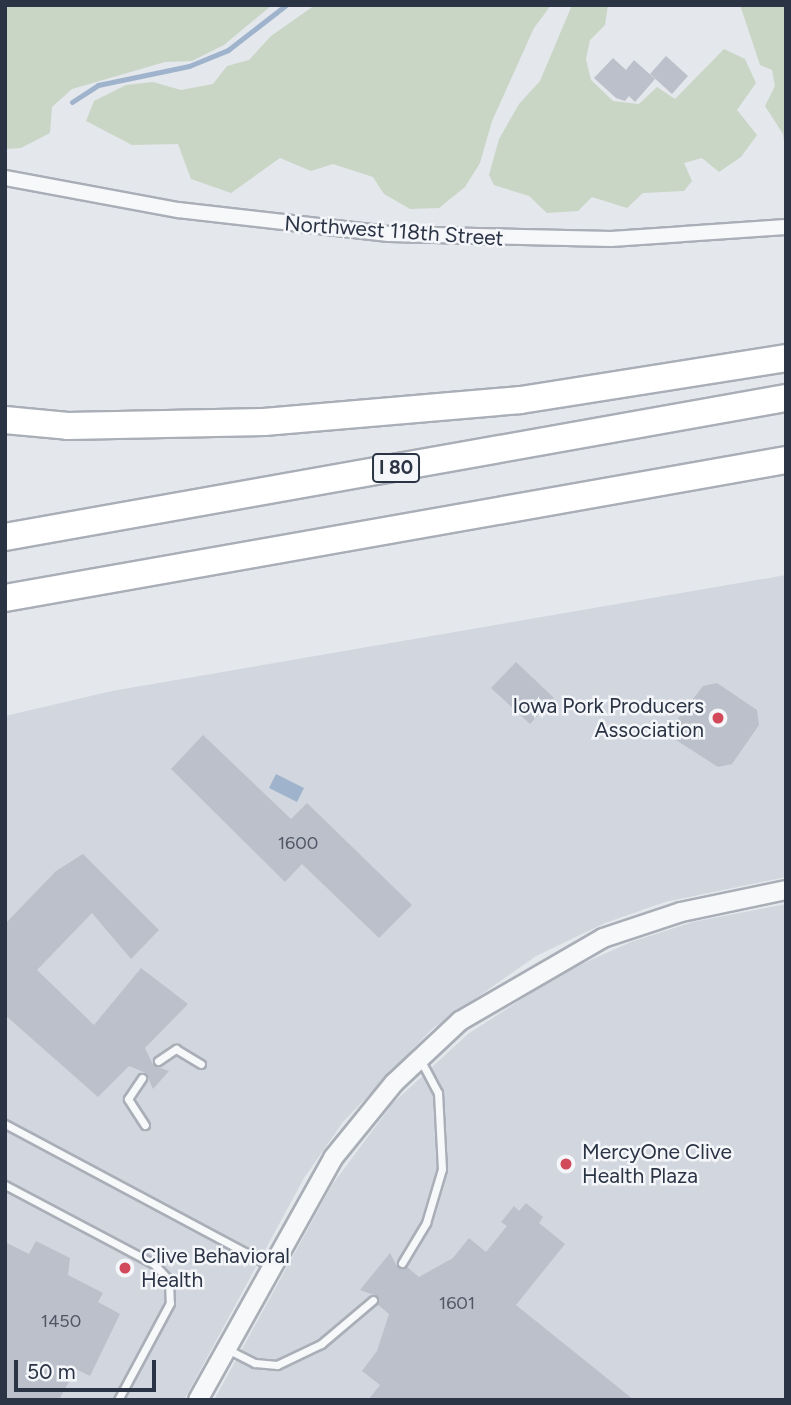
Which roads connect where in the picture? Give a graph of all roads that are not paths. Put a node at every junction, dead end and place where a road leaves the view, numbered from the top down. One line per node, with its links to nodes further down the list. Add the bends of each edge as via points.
1 (5, 178): 2 (street, Northwest 118th Street, via 178,211 389,234 611,239)
2 (786, 227)
3 (786, 358): 5 (highway, via 521,400 264,422 68,426)
4 (786, 398): 7 (highway, I 80)
5 (5, 420)
6 (786, 460): 8 (highway)
7 (5, 537)
8 (95, 582): 9 (highway); 10 (highway)
9 (5, 598)
10 (5, 615)
11 (786, 890): 12 (street, via 681,912 603,937 492,999)
12 (418, 1057): 19 (lane, via 438,1093 442,1169 426,1223); 20 (street, via 333,1158)
13 (158, 1061): 14 (lane, via 176,1049)
14 (201, 1064)
15 (142, 1078): 17 (lane, via 128,1099)
16 (5, 1124): 20 (lane)
17 (145, 1125)
18 (5, 1185): 23 (lane, via 154,1264 169,1280 170,1303)
19 (402, 1263)
20 (269, 1265): 22 (street)
21 (373, 1300): 22 (lane, via 321,1344 277,1365 255,1363)
22 (225, 1348): 24 (street)
23 (118, 1400)
24 (198, 1400)

